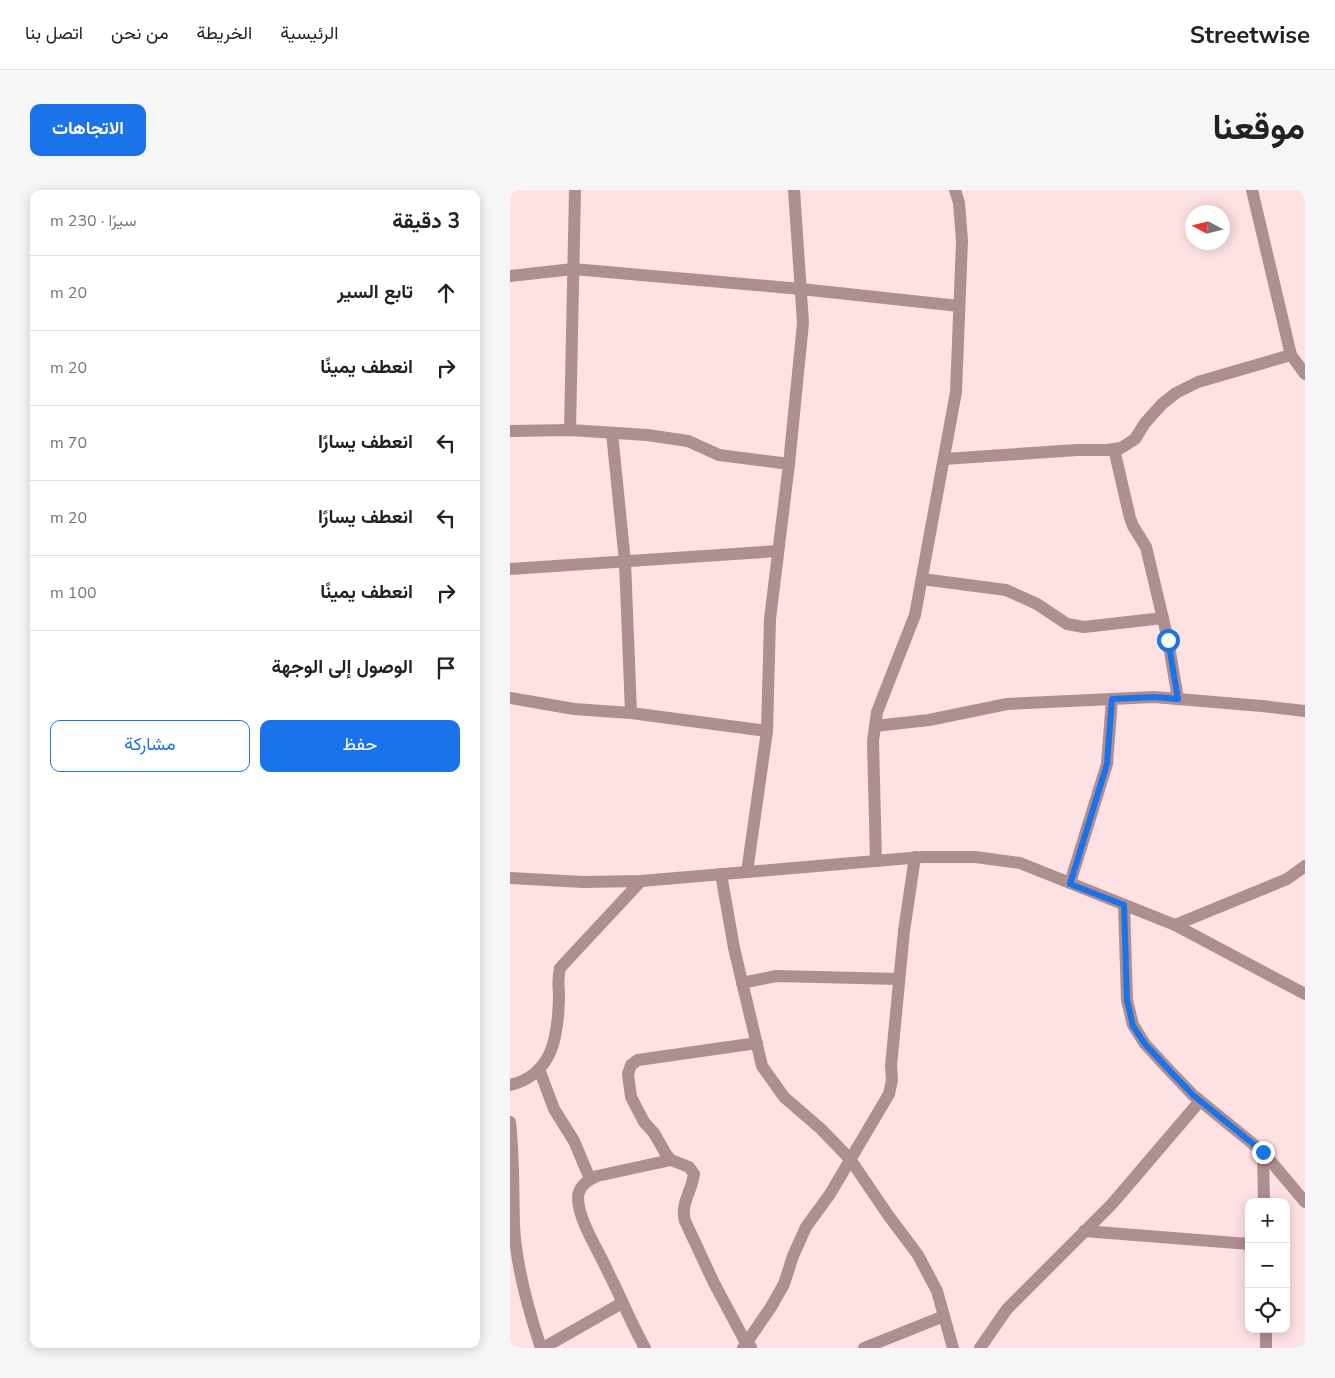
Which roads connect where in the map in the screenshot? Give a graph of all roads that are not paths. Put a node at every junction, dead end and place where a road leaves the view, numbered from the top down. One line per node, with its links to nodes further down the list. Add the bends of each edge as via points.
1 (575, 190): 5 (street)
2 (955, 190): 8 (street, via 962,241)
3 (1252, 190): 9 (street)
4 (792, 191): 7 (street)
5 (573, 269): 6 (street); 7 (street); 11 (street)
6 (510, 276)
7 (801, 289): 8 (street); 16 (street, via 803,323)
8 (959, 306): 15 (street, via 956,392)
9 (1292, 355): 10 (street); 14 (street, via 1198,382 1176,392 1144,423 1135,439)
10 (1305, 374)
11 (570, 430): 12 (street); 13 (street)
12 (510, 431)
13 (612, 433): 16 (street, via 688,441 719,455); 18 (street)
14 (1114, 449): 15 (street); 21 (street, via 1130,518 1146,547)
15 (944, 459): 20 (street)
16 (789, 464): 17 (street)
17 (778, 551): 18 (street); 28 (street, via 770,619)
18 (625, 562): 19 (street); 26 (street)
19 (510, 569)
20 (922, 579): 21 (street, via 1006,590 1037,604 1067,624 1084,627); 27 (street, via 915,615 877,712)
21 (1163, 618): 24 (street)
22 (510, 698): 26 (street, via 574,710)
23 (1112, 699): 24 (street); 27 (street, via 997,705 929,720); 36 (street, via 1107,764)
24 (1178, 699): 25 (street)
25 (1305, 711)
26 (631, 713): 28 (street)
27 (875, 726): 30 (street)
28 (767, 731): 32 (street)
29 (915, 857): 30 (street); 36 (street, via 976,857 1020,863); 39 (street)
30 (876, 861): 32 (street)
31 (1305, 866): 38 (street, via 1287,879)
32 (747, 872): 33 (street)
33 (721, 874): 35 (street); 40 (street)
34 (510, 878): 35 (street, via 583,882)
35 (641, 880): 43 (street, via 560,968 553,1048)
36 (1070, 884): 37 (street)
37 (1124, 905): 38 (street); 45 (street, via 1127,1000 1133,1026 1145,1044)
38 (1175, 925): 41 (street)
39 (900, 979): 40 (street, via 776,976); 48 (street, via 889,1094)
40 (742, 983): 42 (street)
41 (1305, 994)
42 (757, 1042): 48 (street, via 762,1066 775,1087); 49 (street, via 638,1060 631,1065 628,1074 631,1098)
43 (539, 1069): 44 (street); 50 (street, via 554,1109 574,1141)
44 (510, 1085)
45 (1200, 1100): 47 (street); 54 (street, via 1112,1204)
46 (510, 1122): 53 (street)
47 (1263, 1152): 51 (street); 52 (street)
48 (850, 1159): 58 (street, via 918,1255 937,1292); 60 (street, via 806,1227 784,1284)
49 (672, 1160): 50 (street); 60 (street, via 689,1167 694,1174 682,1212 714,1283)
50 (590, 1179): 57 (street, via 578,1196 582,1217)
51 (1264, 1198)
52 (1305, 1202)
53 (512, 1207): 56 (street)
54 (1084, 1231): 55 (street); 65 (street, via 1007,1309)
55 (1245, 1244)
56 (514, 1264): 61 (street)
57 (622, 1303): 61 (street); 62 (street)
58 (944, 1316): 63 (street); 64 (street)
59 (1266, 1333): 66 (street)
60 (748, 1346)
61 (542, 1348)
62 (644, 1348)
63 (864, 1348)
64 (953, 1348)
65 (980, 1348)
66 (1266, 1348)

